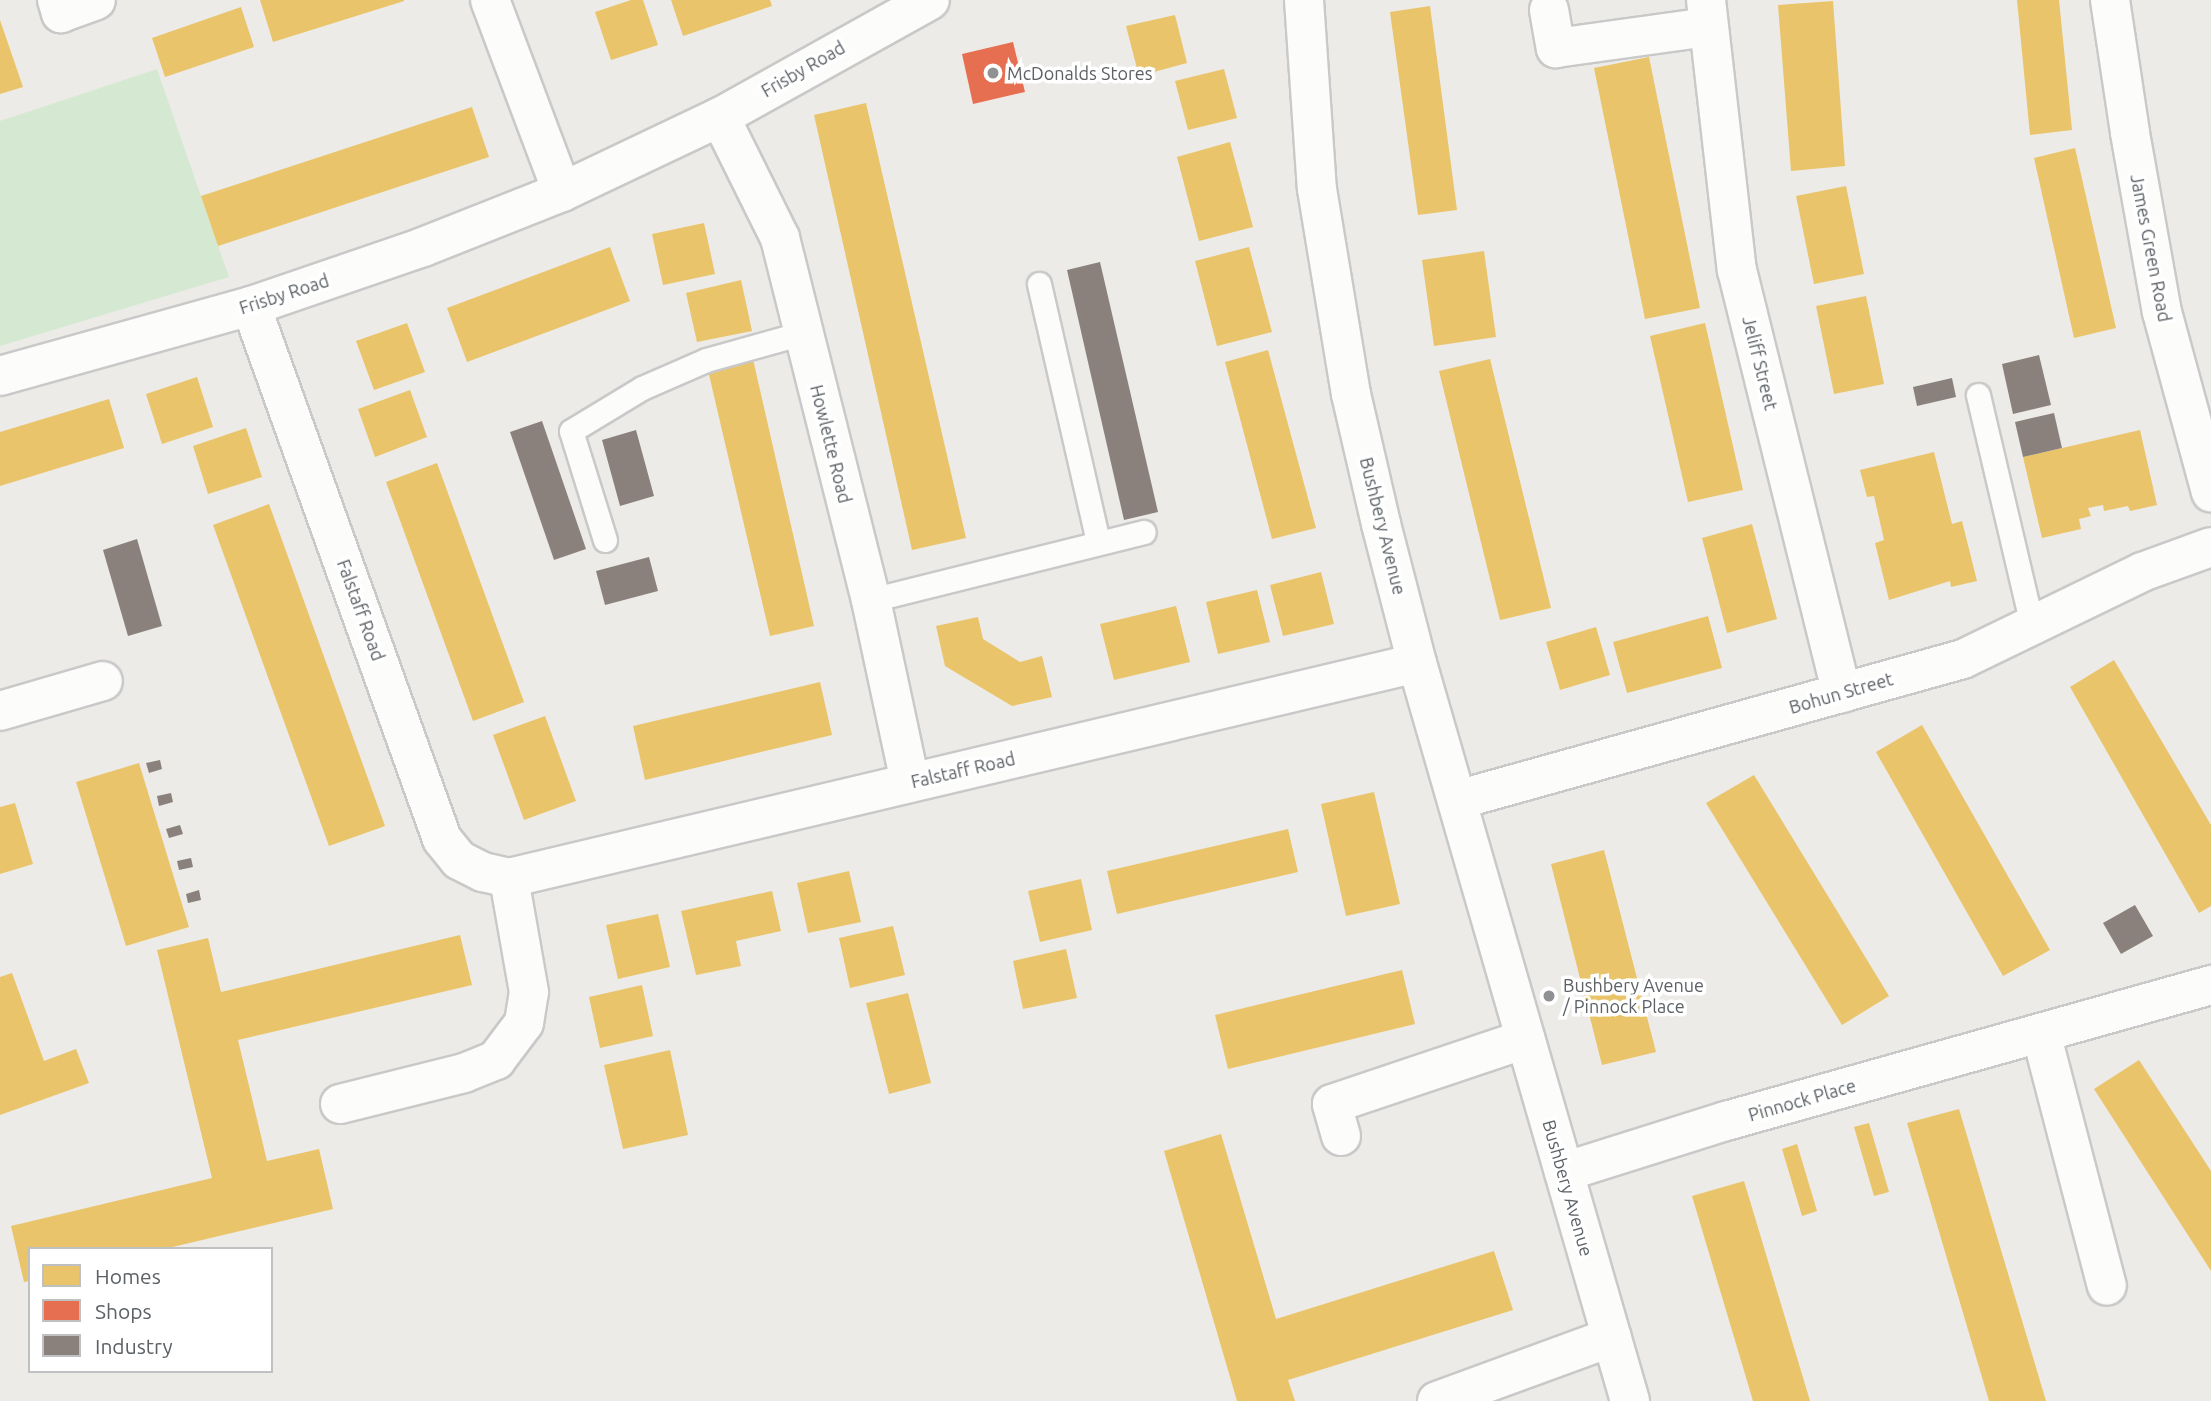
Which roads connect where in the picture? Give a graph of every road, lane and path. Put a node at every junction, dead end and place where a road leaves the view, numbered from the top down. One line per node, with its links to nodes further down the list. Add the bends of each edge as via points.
1 (57, 0): 2 (street, via 61,13)
2 (96, 0)
3 (490, 0): 10 (street)
4 (930, 0): 9 (street, Frisby Road)
5 (1304, 0): 23 (street, Bushbery Avenue, via 1317,189 1332,289 1372,485)
6 (2110, 0): 16 (street, James Green Road, via 2162,312)
7 (1549, 10): 8 (street, Jeliff Street, via 1556,48)
8 (1707, 13): 25 (street, Jeliff Street, via 1737,270)
9 (720, 117): 10 (street, Frisby Road); 13 (street, Howlette Road, via 780,238)
10 (562, 192): 12 (street, Frisby Road, via 423,247)
11 (1039, 284): 19 (lane)
12 (251, 306): 14 (street, Frisby Road); 29 (street, Falstaff Road, via 442,839 459,860)
13 (803, 333): 18 (lane, via 706,360 642,388 571,430); 21 (street, Howlette Road)
14 (0, 376)
15 (1978, 395): 22 (lane)
16 (2211, 492)
17 (1144, 532): 19 (lane)
18 (606, 540)
19 (1098, 542): 21 (lane)
20 (2211, 547): 22 (street, Bohun Street, via 2142,572)
21 (871, 600): 27 (street, Howlette Road)
22 (2032, 625): 25 (street, Bohun Street, via 1962,659)
23 (1417, 663): 27 (street, Falstaff Road); 28 (street, Bushbery Avenue)
24 (103, 681): 26 (street)
25 (1842, 694): 28 (street, Bohun Street)
26 (0, 711)
27 (910, 782): 29 (street, Falstaff Road)
28 (1457, 800): 32 (street, Bushbery Avenue)
29 (509, 878): 33 (street, via 529,992 524,1023 496,1060 464,1073)
30 (2211, 985): 31 (street, Pinnock Place)
31 (2041, 1033): 35 (street, Pinnock Place, via 1726,1121); 36 (street)
32 (1525, 1039): 34 (street, via 1332,1104); 35 (street, Bushbery Avenue)
33 (340, 1104)
34 (1341, 1136)
35 (1564, 1172): 37 (street, Bushbery Avenue)
36 (2107, 1286)
37 (1612, 1337): 38 (street); 39 (street, Bushbery Avenue)
38 (1437, 1401)
39 (1630, 1401)

